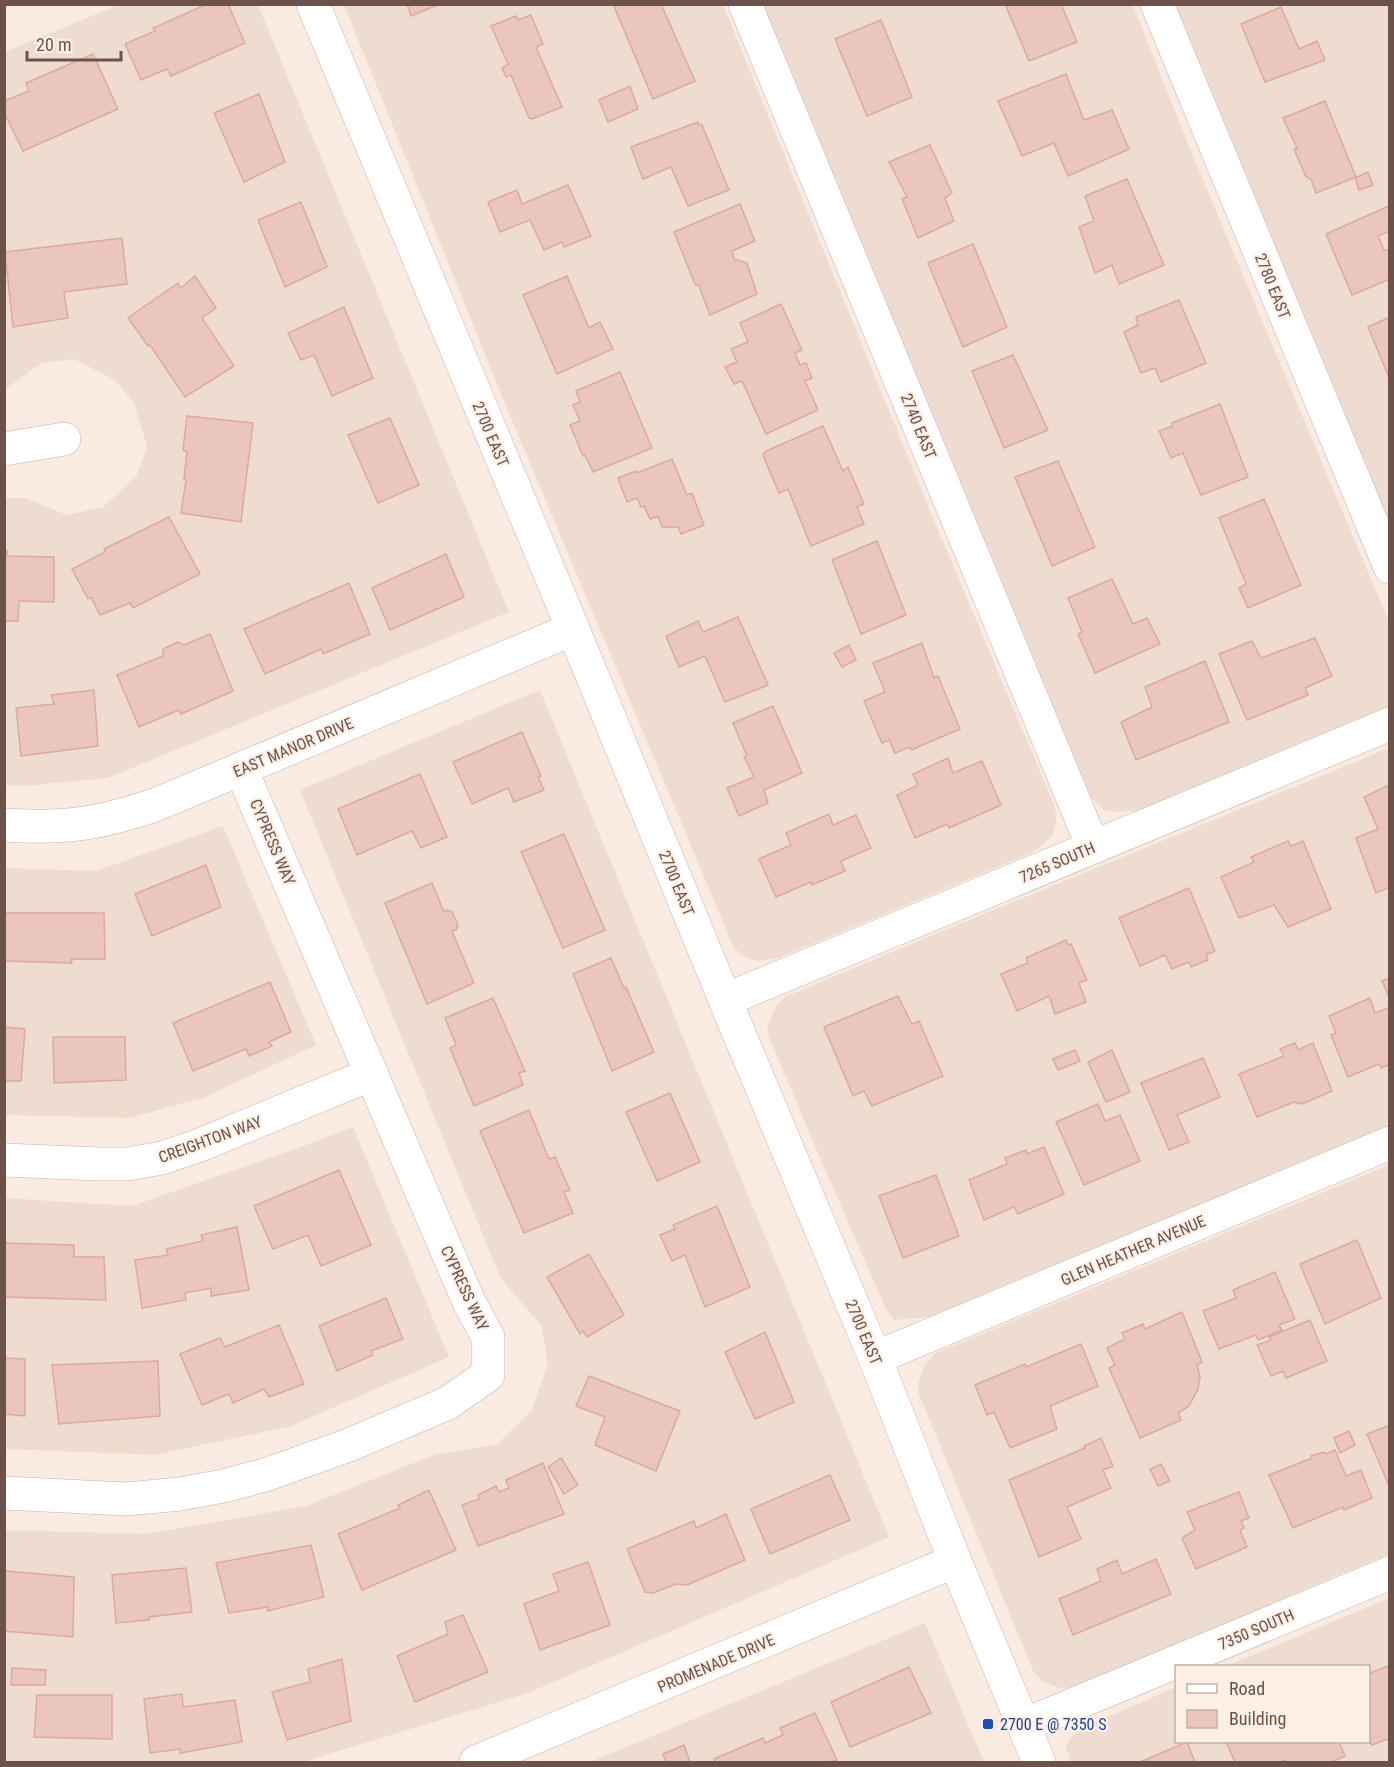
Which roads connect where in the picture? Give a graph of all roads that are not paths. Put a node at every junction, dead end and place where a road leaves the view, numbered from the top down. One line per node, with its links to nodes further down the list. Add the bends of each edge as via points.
1 (312, 4): 7 (street, 2700 EAST)
2 (745, 4): 11 (street, 2740 EAST)
3 (1157, 4): 6 (street, 2780 EAST)
4 (64, 439): 5 (street)
5 (4, 449)
6 (1389, 567)
7 (573, 629): 9 (street, EAST MANOR DRIVE); 12 (street, 2700 EAST)
8 (1389, 723): 11 (street, 7265 SOUTH)
9 (241, 769): 10 (street, EAST MANOR DRIVE, via 155,805 102,821 45,828); 13 (street, CYPRESS WAY)
10 (4, 825)
11 (1093, 847): 12 (street, 7265 SOUTH)
12 (725, 1000): 16 (street, 2700 EAST)
13 (372, 1074): 15 (street, CREIGHTON WAY, via 162,1158 128,1164); 17 (street, CYPRESS WAY, via 470,1304 488,1336 488,1375 448,1403 349,1445 224,1486 126,1499)
14 (1389, 1143): 16 (street, GLEN HEATHER AVENUE)
15 (4, 1160)
16 (876, 1358): 18 (street, 2700 EAST)
17 (4, 1493)
18 (955, 1561): 20 (street, 2700 EAST); 21 (street, PROMENADE DRIVE)
19 (1389, 1574): 20 (street, 7350 SOUTH)
20 (1024, 1725): 23 (street, 2700 EAST)
21 (519, 1754): 22 (street, PROMENADE DRIVE)
22 (476, 1762)
23 (1039, 1762)

